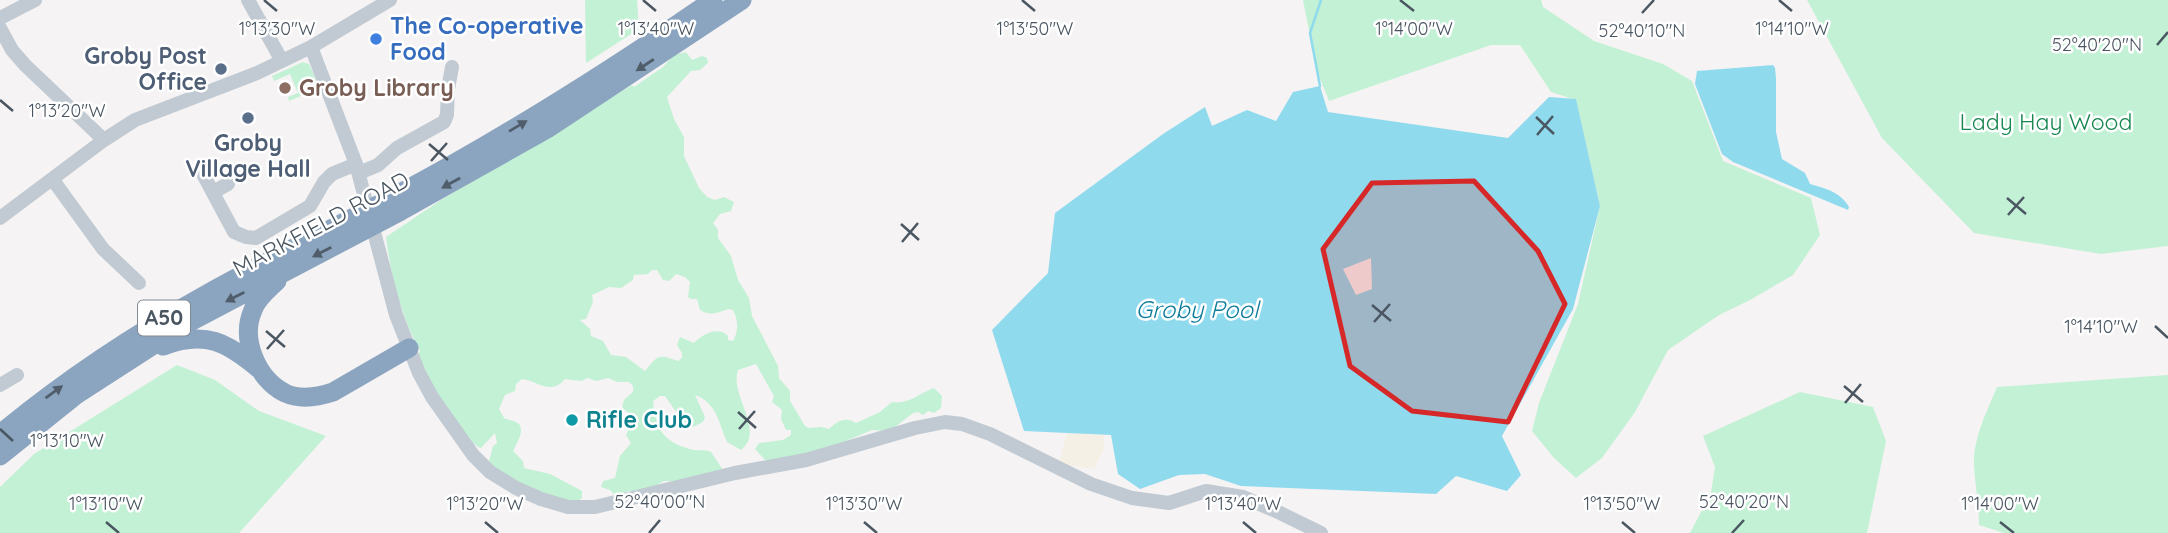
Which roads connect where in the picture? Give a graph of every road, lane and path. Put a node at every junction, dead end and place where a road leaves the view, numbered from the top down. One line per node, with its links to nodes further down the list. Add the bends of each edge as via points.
1 (35, 0): 6 (street)
2 (248, 0): 9 (street)
3 (390, 0): 8 (street)
4 (713, 0): 17 (highway, MARKFIELD ROAD / A50, one-way to 4)
5 (742, 0): 17 (highway, MARKFIELD ROAD / A50, one-way to 17, via 547,129)
6 (0, 18)
7 (0, 28): 11 (street, via 25,65)
8 (311, 47): 9 (street); 12 (street)
9 (282, 61): 11 (street, via 135,120)
10 (455, 74): 12 (street, via 443,122 397,148 378,165)
11 (104, 140): 14 (street)
12 (358, 168): 16 (street, via 332,174 310,206 256,238 234,232); 23 (street)
13 (204, 176): 16 (street)
14 (50, 181): 18 (street); 21 (street, via 99,254); 22 (street, via 103,249)
15 (228, 184): 16 (street)
16 (213, 192)
17 (398, 204): 19 (highway, MARKFIELD ROAD / A50)
18 (0, 218)
19 (345, 231): 20 (highway, MARKFIELD ROAD / A50, one-way to 20); 28 (highway, MARKFIELD ROAD / A50, one-way to 19, via 152,325 255,268)
20 (295, 266): 24 (highway, MARKFIELD ROAD / A50, one-way to 24); 25 (highway, via 253,309 248,335)
21 (122, 276)
22 (139, 283)
23 (408, 348): 25 (highway, via 346,387 322,396 287,394); 30 (street, via 432,397 472,455 516,488 568,507 595,508 806,460 945,422 990,434 1132,499 1169,503 1206,491 1243,497)
24 (130, 359): 25 (highway, via 186,339 202,339 229,345); 29 (highway, MARKFIELD ROAD / A50)
25 (260, 370)
26 (17, 375): 27 (street)
27 (0, 385)
28 (0, 434)
29 (0, 456)
30 (1321, 533)

